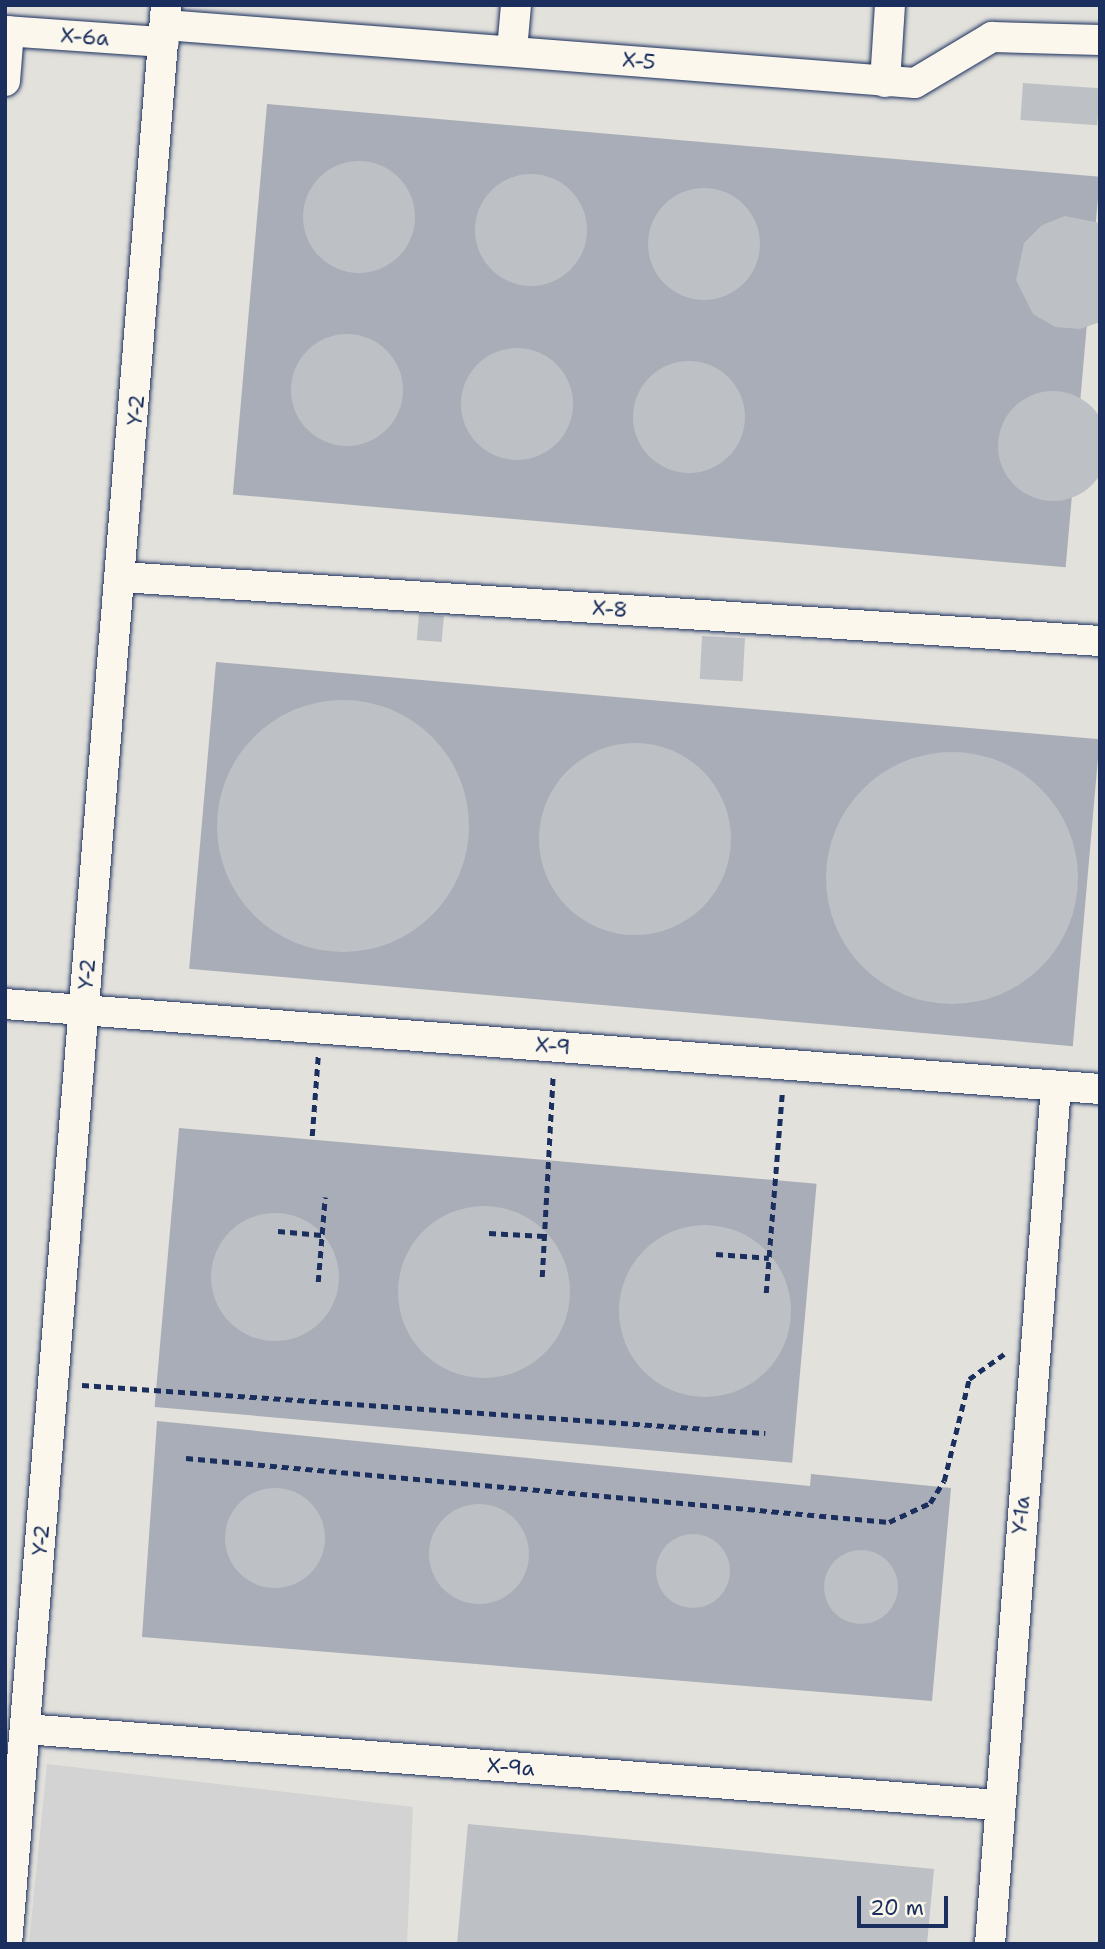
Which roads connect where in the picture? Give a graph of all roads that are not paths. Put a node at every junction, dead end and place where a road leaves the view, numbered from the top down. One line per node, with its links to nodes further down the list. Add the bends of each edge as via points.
1 (516, 5): 6 (street)
2 (890, 5): 8 (street)
3 (165, 24): 4 (street, X-6a); 6 (street, X-5); 9 (street, Y-2)
4 (7, 31): 7 (street)
5 (1100, 40): 8 (street, X-5, via 992,37 915,83)
6 (512, 50): 8 (street, X-5)
7 (5, 81)
8 (885, 82)
9 (121, 577): 10 (street, X-8); 12 (street, Y-2)
10 (1100, 641)
11 (5, 1004): 12 (street, X-9)
12 (84, 1009): 13 (street, X-9); 15 (street, Y-2)
13 (1056, 1086): 14 (street, X-9); 16 (street, Y-1a)
14 (1100, 1089)
15 (25, 1729): 16 (street, X-9a); 17 (street, Y-2)
16 (997, 1805): 19 (street, Y-1a)
17 (10, 1864): 18 (street, Y-2)
18 (7, 1944)
19 (990, 1944)

